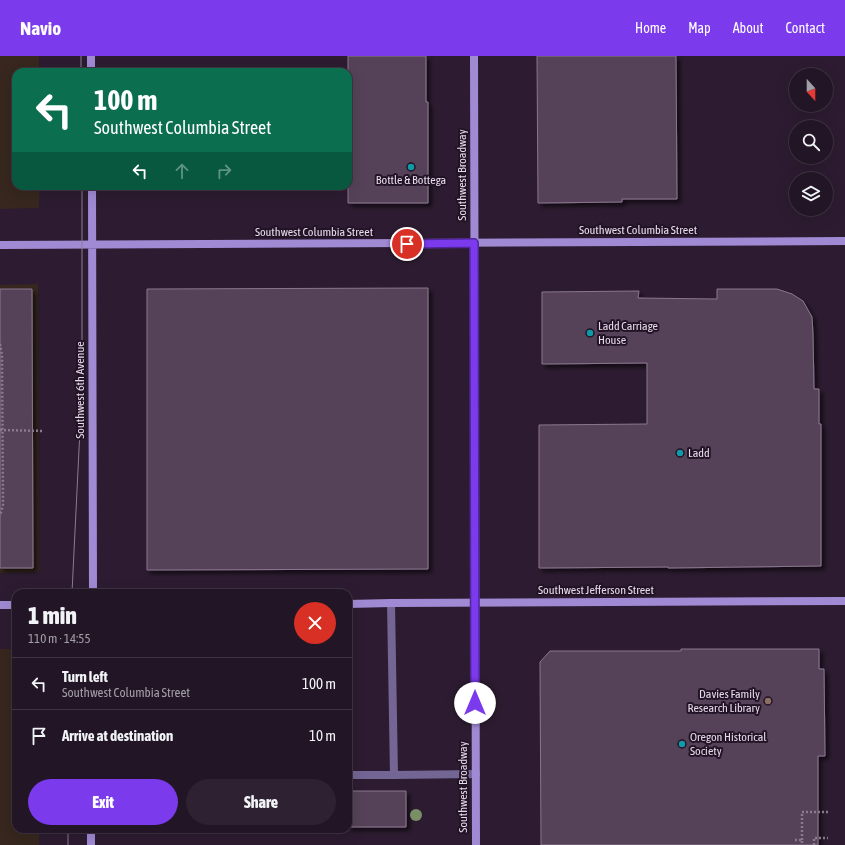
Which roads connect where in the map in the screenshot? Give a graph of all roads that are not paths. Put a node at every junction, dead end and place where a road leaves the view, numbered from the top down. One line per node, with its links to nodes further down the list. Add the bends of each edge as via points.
1 (91, 56): 3 (main road)
2 (474, 56): 6 (main road, Southwest Broadway)
3 (91, 68)
4 (92, 190): 8 (main road, Southwest 6th Avenue)
5 (845, 241): 6 (main road, Southwest Columbia Street)
6 (474, 243): 8 (main road, Southwest Columbia Street); 12 (main road, Southwest Broadway)
7 (0, 245): 8 (main road, Southwest Columbia Street)
8 (92, 245): 9 (main road, Southwest 6th Avenue)
9 (93, 589)
10 (845, 601): 12 (main road, Southwest Jefferson Street)
11 (391, 603): 12 (main road, Southwest Jefferson Street); 13 (main road, Southwest Jefferson Street); 18 (lane)
12 (475, 603): 16 (main road, Southwest Broadway)
13 (352, 604)
14 (0, 605): 15 (main road)
15 (12, 605)
16 (476, 774): 18 (lane); 21 (main road, Southwest Broadway)
17 (352, 775): 18 (lane)
18 (394, 775)
19 (91, 833): 20 (main road)
20 (91, 845)
21 (476, 845)

